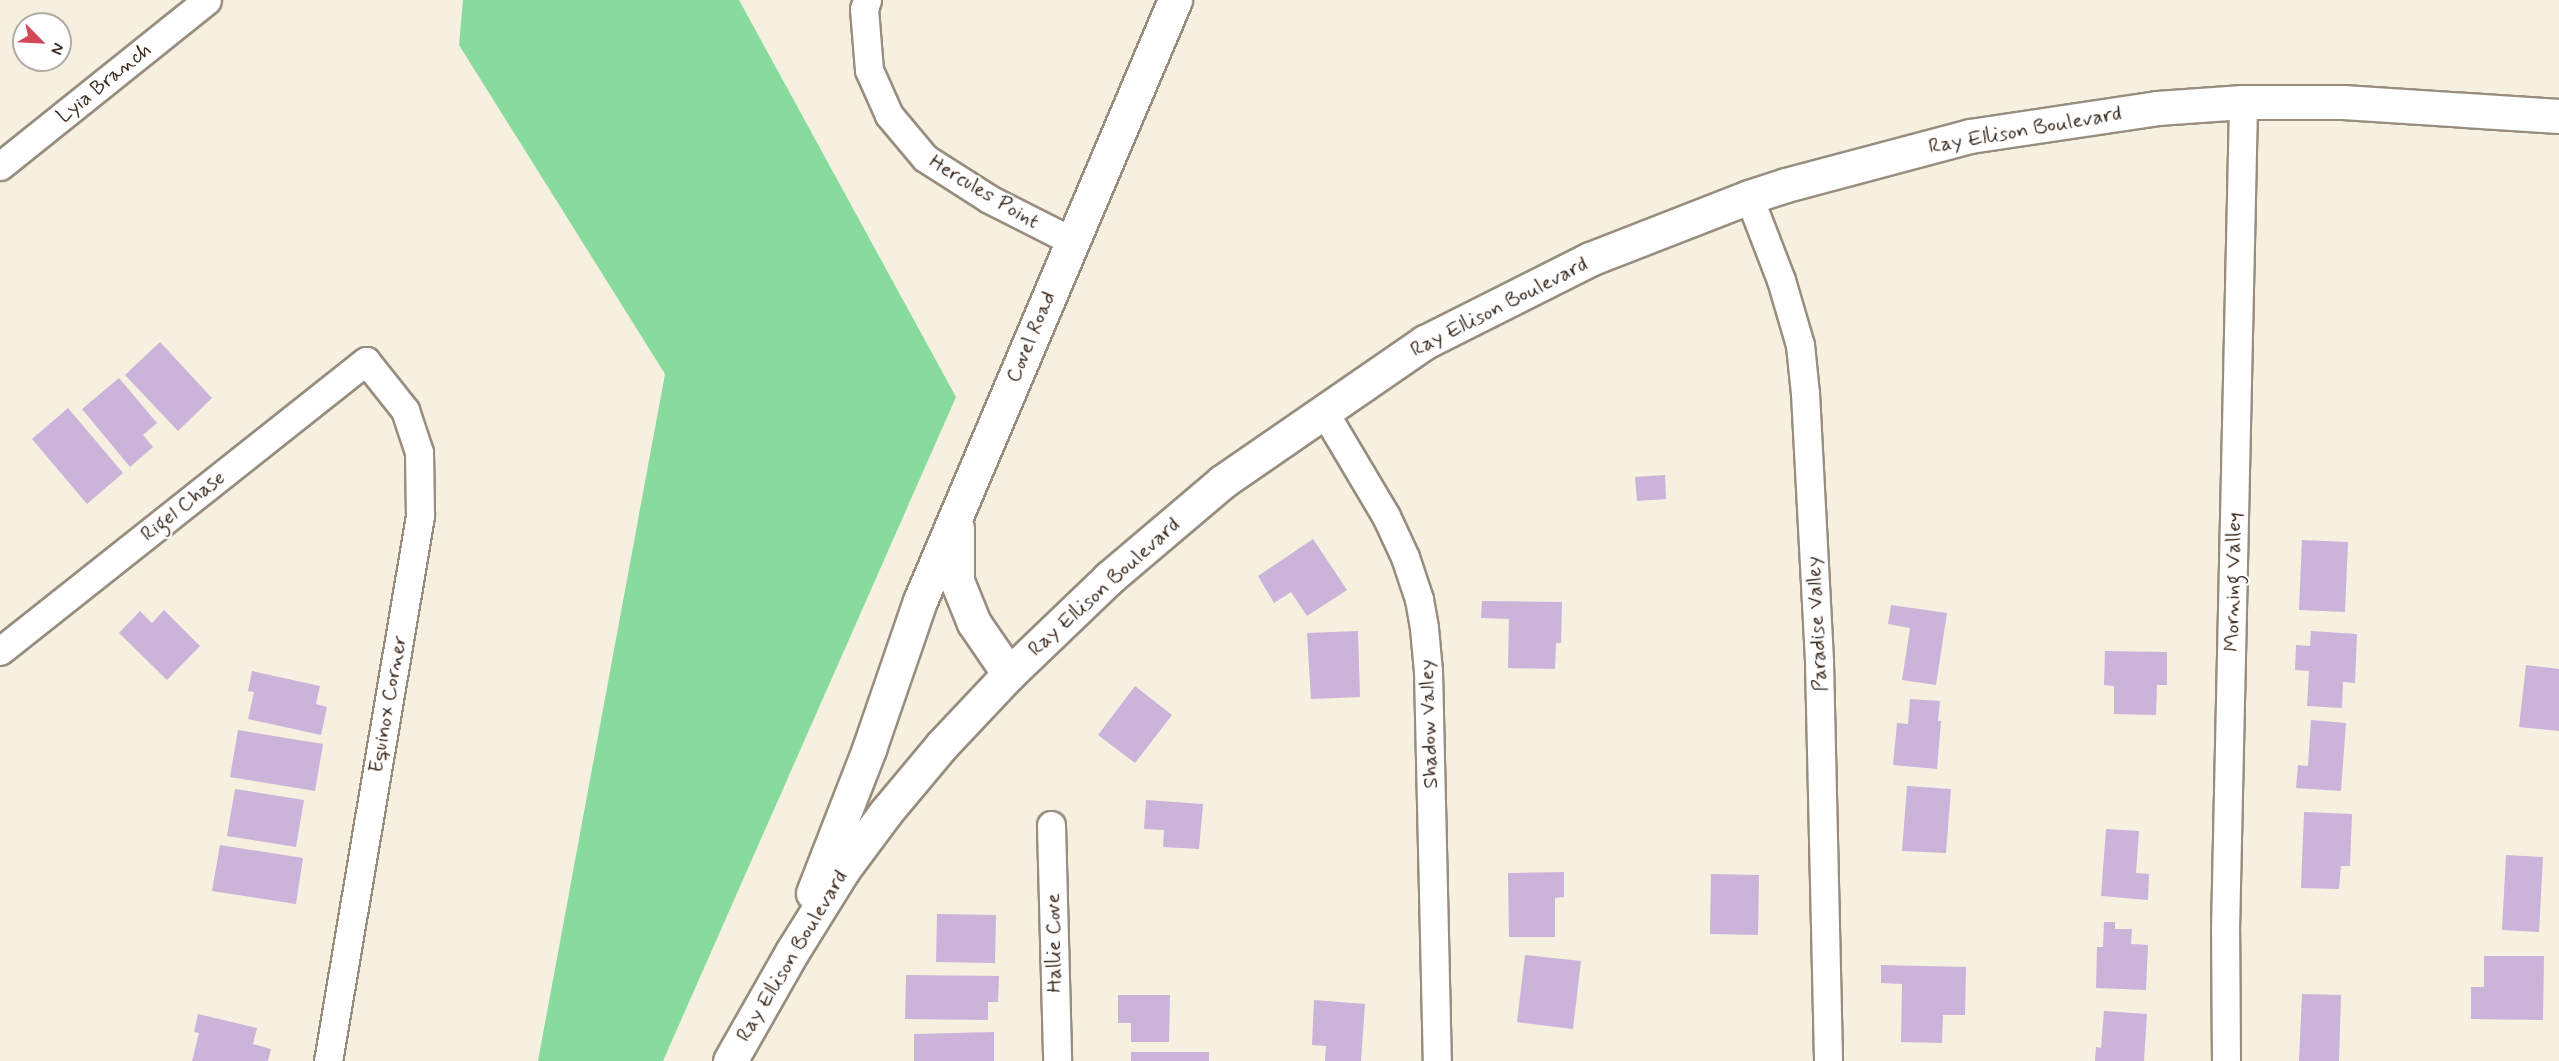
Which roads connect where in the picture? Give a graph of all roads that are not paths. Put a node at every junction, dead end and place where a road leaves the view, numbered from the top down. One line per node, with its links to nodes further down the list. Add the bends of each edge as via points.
1 (207, 0): 6 (street, Lyia Branch)
2 (867, 0): 8 (street, Hercules Point, via 864,9 869,70 889,115 925,158 989,199)
3 (1175, 0): 8 (street, Covel Road)
4 (2243, 102): 5 (street, Ray Ellison Boulevard, via 2343,102); 7 (street, Ray Ellison Boulevard, via 2157,108 1970,136); 21 (street, Morning Valley, via 2225,930)
5 (2559, 116)
6 (0, 166)
7 (1749, 197): 10 (street, Ray Ellison Boulevard, via 1590,259 1500,304 1425,342); 20 (street, Paradise Valley, via 1781,280 1800,345 1805,393 1819,662)
8 (1072, 242): 11 (street, Covel Road)
9 (366, 361): 12 (street, Rigel Chase); 16 (street, Equinox Corner, via 405,410 419,452 420,516)
10 (1323, 410): 13 (street, Ray Ellison Boulevard, via 1222,482 1109,578); 19 (street, Shadow Valley, via 1386,516 1419,599 1428,671)
11 (958, 509): 13 (street, Covel Road, via 957,581 974,623); 15 (street, via 920,601)
12 (0, 651)
13 (1009, 674): 15 (street, Ray Ellison Boulevard, via 886,812 843,870)
14 (1051, 825): 18 (street, Hallie Cove)
15 (792, 952): 17 (street, Ray Ellison Boulevard)
16 (327, 1061)
17 (730, 1061)
18 (1057, 1061)
19 (1437, 1061)
20 (1828, 1061)
21 (2226, 1061)

